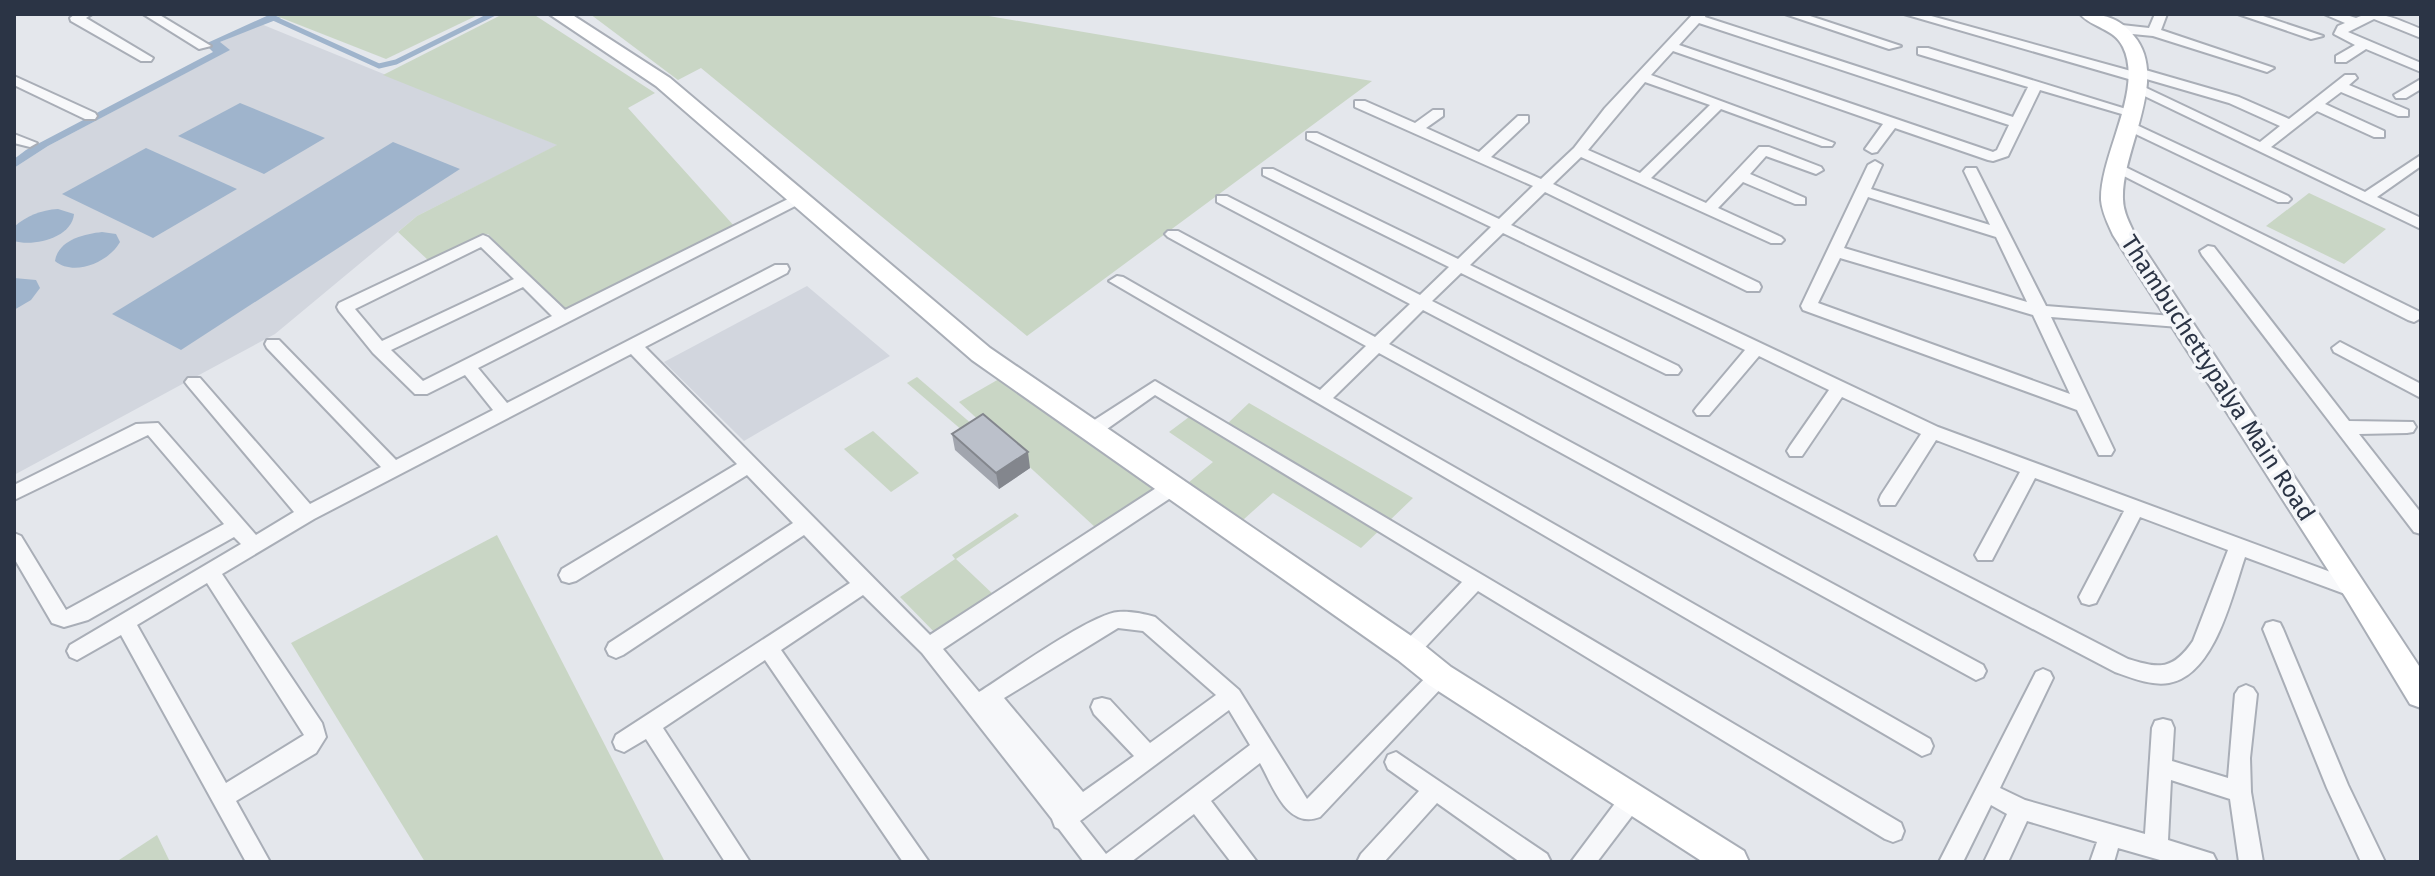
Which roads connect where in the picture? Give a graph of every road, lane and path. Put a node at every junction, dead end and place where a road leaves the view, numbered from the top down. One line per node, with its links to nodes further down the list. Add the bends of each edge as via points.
1 (86, 14): 21 (street, via 76,18)
2 (149, 14): 17 (street)
3 (558, 14): 60 (street, via 663,82)
4 (1791, 14): 19 (street)
5 (1910, 14): 29 (street)
6 (2161, 14): 13 (street)
7 (2244, 14): 15 (street)
8 (2330, 14): 12 (street)
9 (2374, 14): 12 (street); 14 (street)
10 (1698, 16): 18 (street); 39 (street)
11 (2107, 20): 13 (street); 29 (street, via 2132,42)
12 (2358, 23): 16 (street, via 2340,32)
13 (2154, 32): 23 (street)
14 (2421, 34)
15 (2316, 36)
16 (2364, 45): 22 (street); 24 (street)
17 (204, 46)
18 (1670, 46): 25 (street); 38 (street)
19 (1894, 46)
20 (1923, 51): 28 (street)
21 (146, 58)
22 (2341, 59)
23 (2267, 68)
24 (2421, 68)
25 (1642, 76): 32 (street); 48 (street)
26 (14, 80): 36 (street)
27 (2421, 83): 30 (street)
28 (2036, 85): 29 (street); 39 (street)
29 (2134, 95): 40 (street, via 2234,100); 47 (street); 51 (street, Thambuchettypalya Main Road); 62 (street)
30 (2401, 95)
31 (1360, 104): 41 (street)
32 (1719, 104): 46 (street); 56 (street)
33 (2315, 105): 35 (street, via 2345,82); 40 (street); 42 (street)
34 (1438, 113): 41 (street)
35 (2403, 113)
36 (90, 116)
37 (1523, 119): 49 (street)
38 (1892, 122): 39 (street, via 1993,157 2003,153); 58 (street)
39 (2017, 123)
40 (2290, 125): 47 (street)
41 (1416, 129): 49 (street)
42 (2379, 134)
43 (1312, 136): 66 (street)
44 (14, 138): 45 (street)
45 (30, 143)
46 (1827, 143)
47 (2261, 148): 59 (street)
48 (1579, 151): 56 (street); 57 (street)
49 (1481, 158): 57 (street)
50 (2421, 159): 59 (street)
51 (2117, 167): 79 (street); 81 (street, Thambuchettypalya Main Road, via 2112,197 2116,216)
52 (1816, 170): 55 (street, via 1764,150)
53 (1971, 171): 68 (street)
54 (1268, 172): 72 (street)
55 (1740, 175): 63 (street); 64 (street)
56 (1641, 180): 64 (street)
57 (1545, 186): 66 (street); 76 (street)
58 (1863, 191): 68 (street); 70 (street)
59 (2366, 198): 65 (street)
60 (798, 199): 80 (street); 99 (street, via 957,334)
61 (1222, 199): 77 (street)
62 (2283, 199)
63 (1800, 201)
64 (1708, 210): 69 (street)
65 (2421, 224)
66 (1503, 227): 72 (street); 85 (street)
67 (1173, 234): 83 (street)
68 (2002, 234): 78 (street)
69 (1776, 240)
70 (1835, 251): 78 (street); 94 (street, via 1809,306)
71 (2208, 251): 98 (street)
72 (1460, 267): 77 (street); 89 (street)
73 (781, 269): 84 (street)
74 (525, 280): 80 (street); 87 (street); 87 (street, via 483,240 345,307)
75 (1117, 281): 93 (street)
76 (1753, 287)
77 (1422, 303): 83 (street); 115 (street, via 2142,673 2174,673 2192,661)
78 (2040, 311): 81 (street); 94 (street)
79 (2414, 316)
80 (563, 318): 88 (street)
81 (2179, 321): 122 (street, Thambuchettypalya Main Road)
82 (273, 344): 104 (street)
83 (1378, 345): 93 (street); 131 (street)
84 (634, 346): 96 (street); 103 (street)
85 (1756, 348): 91 (street); 95 (street)
86 (2340, 348): 92 (street)
87 (379, 349): 88 (street, via 421,390)
88 (467, 366): 96 (street)
89 (1672, 370)
90 (194, 382): 110 (street)
91 (1839, 388): 100 (street); 102 (street)
92 (2421, 392)
93 (1321, 399): 142 (street)
94 (2085, 406): 101 (street)
95 (1703, 411)
96 (505, 412): 104 (street)
97 (2407, 427): 98 (street)
98 (2344, 428): 113 (street)
99 (1091, 431): 106 (street); 120 (street, via 1155,387)
100 (1932, 432): 105 (street); 108 (street)
101 (2105, 450)
102 (1796, 451)
103 (749, 465): 111 (street); 119 (street)
104 (394, 469): 110 (street)
105 (2031, 469): 109 (street); 117 (street)
106 (1174, 486): 126 (street); 130 (street)
107 (14, 493): 112 (street, via 152,428)
108 (1888, 500)
109 (2135, 509): 115 (street); 123 (street)
110 (307, 514): 116 (street)
111 (806, 524): 121 (street); 128 (street)
112 (237, 526): 114 (street, via 64,619); 116 (street)
113 (2421, 527)
114 (14, 541)
115 (2239, 545): 122 (street)
116 (254, 546): 118 (street)
117 (1985, 555)
118 (210, 572): 124 (street); 150 (street, via 315,737)
119 (569, 575)
120 (1476, 580): 130 (street); 156 (street)
121 (864, 584): 126 (street); 127 (street)
122 (2356, 590): 134 (street, Thambuchettypalya Main Road)
123 (2089, 597)
124 (125, 623): 129 (street); 150 (street)
125 (2273, 629): 174 (street)
126 (929, 647): 137 (street)
127 (768, 648): 139 (street); 163 (street)
128 (616, 649)
129 (77, 651)
130 (1409, 651): 132 (street)
131 (1976, 671)
132 (1440, 676): 143 (street, via 1312,810 1294,801); 151 (street)
133 (2043, 678): 148 (street)
134 (2418, 679)
135 (2246, 694): 149 (street)
136 (1232, 696): 137 (street, via 1160,631 1148,623 1118,620); 143 (street); 144 (street)
137 (983, 700): 153 (street); 155 (street)
138 (1102, 707): 144 (street)
139 (649, 726): 141 (street); 162 (street)
140 (2163, 728): 146 (street)
141 (624, 742)
142 (1922, 746)
143 (1263, 748): 152 (street)
144 (1149, 757): 153 (street)
145 (1396, 762): 147 (street)
146 (2161, 767): 149 (street); 158 (street)
147 (1435, 789): 160 (street); 167 (street)
148 (1986, 792): 154 (street); 170 (street)
149 (2240, 792): 173 (street)
150 (222, 797): 161 (street)
151 (1633, 797): 168 (street); 169 (street)
152 (1196, 799): 165 (street); 166 (street)
153 (1081, 806): 155 (street)
154 (2021, 809): 157 (street); 171 (street)
155 (1063, 820): 164 (street)
156 (1893, 831)
157 (2111, 835): 158 (street); 172 (street)
158 (2156, 846): 159 (street)
159 (2192, 860)
160 (1536, 861)
161 (258, 862)
162 (738, 862)
163 (917, 862)
164 (1098, 862)
165 (1113, 862)
166 (1245, 862)
167 (1369, 862)
168 (1583, 862)
169 (1732, 862)
170 (1951, 862)
171 (1996, 862)
172 (2102, 862)
173 (2251, 862)
174 (2373, 862)

